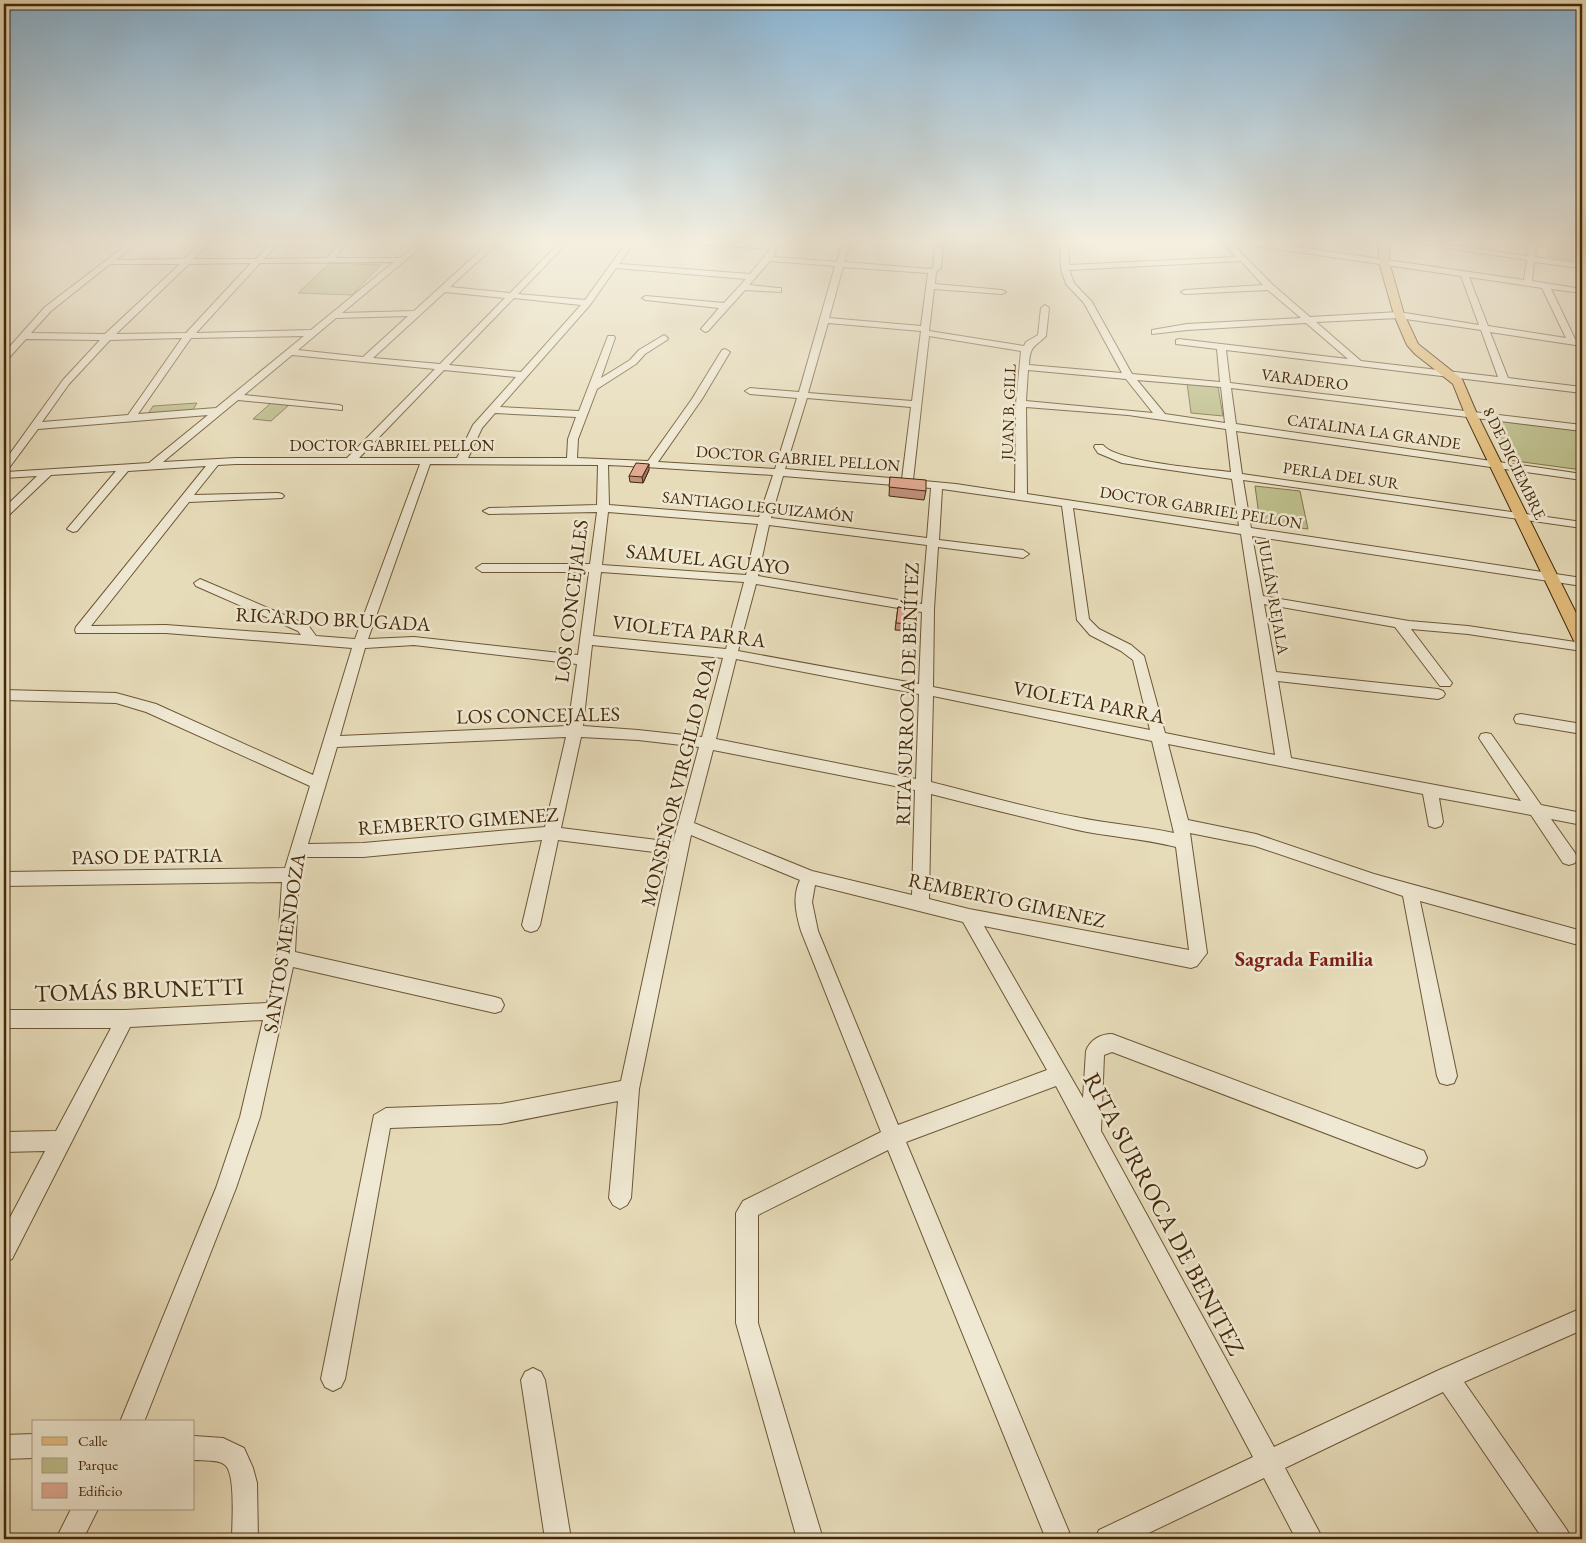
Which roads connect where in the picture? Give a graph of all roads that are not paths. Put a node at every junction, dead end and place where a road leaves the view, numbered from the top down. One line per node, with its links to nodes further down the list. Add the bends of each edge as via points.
1 (46, 311): 28 (street)
2 (133, 311): 27 (street)
3 (211, 311): 26 (street)
4 (340, 311): 18 (street)
5 (495, 311): 43 (street)
6 (580, 311): 45 (street)
7 (721, 311): 22 (street)
8 (826, 311): 19 (street, MONSEÑOR VIRGILIO ROA)
9 (928, 311): 23 (street)
10 (1045, 311): 36 (street, JUAN B. GILL, via 1042,336)
11 (1093, 311): 46 (street)
12 (1298, 311): 20 (street)
13 (1398, 311): 17 (main road)
14 (1478, 311): 21 (street)
15 (1557, 311): 33 (street)
16 (418, 312): 18 (street); 40 (street)
17 (1399, 315): 20 (street); 21 (street); 44 (main road, 8 DE DICIEMBRE, via 1413,345)
18 (334, 316): 25 (street)
19 (823, 320): 23 (street); 52 (street, MONSEÑOR VIRGILIO ROA)
20 (1308, 320): 24 (street); 41 (street)
21 (1484, 327): 33 (street); 47 (street)
22 (704, 329)
23 (926, 331): 36 (street); 54 (street)
24 (1155, 332)
25 (312, 333): 26 (street); 37 (street)
26 (189, 335): 27 (street); 62 (street)
27 (106, 337): 28 (street); 63 (street, via 66,382)
28 (22, 338): 31 (street); 39 (street)
29 (611, 338): 49 (street)
30 (664, 338): 49 (street)
31 (4, 342)
32 (1179, 342): 35 (street)
33 (1572, 342): 34 (street)
34 (1582, 343)
35 (1221, 348): 41 (street); 48 (street, JULIÁN REJALA)
36 (1027, 349): 42 (street, JUAN B. GILL)
37 (289, 352): 40 (street); 53 (street)
38 (725, 352): 73 (street, via 698,399)
39 (4, 358)
40 (365, 360): 43 (street)
41 (1359, 364): 44 (street)
42 (1023, 367): 46 (street, VARADERO); 55 (street, JUAN B. GILL)
43 (441, 368): 45 (street); 67 (street)
44 (1448, 374): 47 (street); 60 (main road, 8 DE DICIEMBRE, via 1458,382)
45 (523, 375): 57 (street)
46 (1128, 375): 48 (street, VARADERO); 61 (street)
47 (1504, 381): 50 (street)
48 (1226, 384): 60 (street, VARADERO); 64 (street, JULIÁN REJALA)
49 (593, 387): 59 (street)
50 (1582, 390)
51 (750, 391): 52 (street)
52 (803, 395): 54 (street); 79 (street, MONSEÑOR VIRGILIO ROA)
53 (235, 397): 56 (street); 58 (street)
54 (915, 404): 83 (street)
55 (1021, 404): 61 (street, CATALINA LA GRANDE); 86 (street, JUAN B. GILL)
56 (339, 408)
57 (491, 410): 59 (street); 69 (street, via 477,427)
58 (217, 411): 62 (street); 75 (street)
59 (583, 414): 71 (street, via 573,439)
60 (1471, 414): 65 (street, VARADERO); 74 (main road, 8 DE DICIEMBRE)
61 (1162, 417): 64 (street, CATALINA LA GRANDE)
62 (131, 418): 63 (street)
63 (34, 426): 77 (street)
64 (1230, 426): 74 (street, CATALINA LA GRANDE); 81 (street, JULIÁN REJALA)
65 (1582, 428)
66 (1099, 447): 81 (street, PERLA DEL SUR, via 1122,460)
67 (350, 461): 68 (street, DOCTOR GABRIEL PELLON); 70 (street, DOCTOR GABRIEL PELLON)
68 (426, 461): 69 (street, DOCTOR GABRIEL PELLON); 111 (street, SANTOS MENDOZA)
69 (462, 461): 71 (street, DOCTOR GABRIEL PELLON)
70 (215, 462): 75 (street, DOCTOR GABRIEL PELLON); 87 (street)
71 (572, 462): 72 (street, DOCTOR GABRIEL PELLON)
72 (603, 462): 73 (street, DOCTOR GABRIEL PELLON); 89 (street, LOS CONCEJALES)
73 (651, 464): 79 (street, DOCTOR GABRIEL PELLON)
74 (1497, 464): 82 (street, CATALINA LA GRANDE); 92 (main road, 8 DE DICIEMBRE)
75 (152, 466): 76 (street, DOCTOR GABRIEL PELLON)
76 (126, 468): 78 (street, DOCTOR GABRIEL PELLON); 95 (street)
77 (4, 469)
78 (48, 472): 80 (street, DOCTOR GABRIEL PELLON); 91 (street)
79 (778, 472): 83 (street, DOCTOR GABRIEL PELLON); 93 (street, MONSEÑOR VIRGILIO ROA)
80 (4, 475)
81 (1237, 477): 92 (street, PERLA DEL SUR); 96 (street, JULIÁN REJALA)
82 (1582, 477)
83 (907, 483): 84 (street, DOCTOR GABRIEL PELLON)
84 (937, 485): 86 (street, DOCTOR GABRIEL PELLON); 97 (street, RITA SURROCA DE BENÍTEZ)
85 (278, 496): 87 (street)
86 (1021, 496): 88 (street, DOCTOR GABRIEL PELLON)
87 (186, 499): 108 (street, RICARDO BRUGADA, via 81,630 166,630)
88 (1067, 503): 96 (street, DOCTOR GABRIEL PELLON); 121 (street, via 1083,620 1088,628 1122,644 1139,659)
89 (603, 508): 90 (street, SANTIAGO LEGUIZAMÓN); 93 (street, SANTIAGO LEGUIZAMÓN); 100 (street, LOS CONCEJALES)
90 (489, 511)
91 (4, 514)
92 (1522, 516): 94 (street, PERLA DEL SUR); 101 (main road, 8 DE DICIEMBRE)
93 (764, 521): 97 (street, SANTIAGO LEGUIZAMÓN); 102 (street, MONSEÑOR VIRGILIO ROA)
94 (1582, 525)
95 (74, 528)
96 (1246, 530): 101 (street, DOCTOR GABRIEL PELLON); 105 (street, JULIÁN REJALA)
97 (934, 542): 98 (street, SANTIAGO LEGUIZAMÓN); 106 (street, RITA SURROCA DE BENÍTEZ)
98 (1023, 554)
99 (482, 568): 100 (street, SAMUEL AGUAYO)
100 (594, 568): 102 (street, SAMUEL AGUAYO); 109 (street, LOS CONCEJALES)
101 (1551, 578): 103 (street, DOCTOR GABRIEL PELLON); 110 (main road, 8 DE DICIEMBRE)
102 (751, 579): 106 (street, SAMUEL AGUAYO); 113 (street, MONSEÑOR VIRGILIO ROA)
103 (1582, 582)
104 (200, 583): 108 (street, via 303,628)
105 (1258, 599): 107 (street); 115 (street, JULIÁN REJALA)
106 (928, 609): 116 (street, RITA SURROCA DE BENÍTEZ)
107 (1399, 623): 112 (street); 115 (street, via 1441,689)
108 (312, 640): 111 (street, RICARDO BRUGADA)
109 (585, 640): 113 (street, VIOLETA PARRA); 114 (street, LOS CONCEJALES)
110 (1582, 642)
111 (360, 644): 114 (street, RICARDO BRUGADA, via 414,641); 123 (street, SANTOS MENDOZA)
112 (1582, 647)
113 (731, 654): 116 (street, VIOLETA PARRA); 124 (street, MONSEÑOR VIRGILIO ROA)
114 (583, 660): 120 (street, LOS CONCEJALES)
115 (1271, 676): 125 (street, JULIÁN REJALA)
116 (925, 690): 121 (street, VIOLETA PARRA); 127 (street, RITA SURROCA DE BENÍTEZ)
117 (4, 695): 126 (street, via 116,698 151,708)
118 (1521, 719): 119 (street)
119 (1582, 729)
120 (575, 730): 123 (street, LOS CONCEJALES); 124 (street, LOS CONCEJALES); 133 (street, LOS CONCEJALES)
121 (1158, 736): 125 (street, VIOLETA PARRA); 134 (street)
122 (1486, 738): 129 (street)
123 (331, 742): 126 (street, SANTOS MENDOZA)
124 (707, 743): 127 (street, LOS CONCEJALES); 132 (street, MONSEÑOR VIRGILIO ROA)
125 (1284, 762): 128 (street, VIOLETA PARRA)
126 (318, 783): 136 (street, SANTOS MENDOZA)
127 (922, 786): 134 (street, LOS CONCEJALES, via 1117,831); 142 (street, RITA SURROCA DE BENÍTEZ)
128 (1430, 789): 129 (street, VIOLETA PARRA); 131 (street)
129 (1537, 810): 130 (street, VIOLETA PARRA); 137 (street)
130 (1582, 819)
131 (1435, 822)
132 (685, 826): 135 (street, MONSEÑOR VIRGILIO ROA); 139 (street, REMBERTO GIMENEZ)
133 (552, 833): 135 (street, REMBERTO GIMENEZ); 136 (street, REMBERTO GIMENEZ, via 363,850); 144 (street, LOS CONCEJALES)
134 (1182, 833): 141 (street, LOS CONCEJALES, via 1256,840); 143 (street, REMBERTO GIMENEZ, via 1198,953 1191,960)
135 (679, 849): 153 (street, MONSEÑOR VIRGILIO ROA)
136 (298, 851): 138 (street, SANTOS MENDOZA)
137 (1569, 858)
138 (291, 875): 140 (street, PASO DE PATRIA); 146 (street, SANTOS MENDOZA)
139 (810, 877): 142 (street, REMBERTO GIMENEZ); 155 (street, via 804,890 808,925)
140 (4, 879)
141 (1410, 891): 145 (street, LOS CONCEJALES); 152 (street)
142 (920, 904): 143 (street, REMBERTO GIMENEZ)
143 (969, 916): 151 (street, RITA SURROCA DE BENITEZ)
144 (531, 925)
145 (1582, 939)
146 (286, 958): 147 (street); 148 (street, SANTOS MENDOZA)
147 (495, 1005)
148 (275, 1011): 150 (street, TOMÁS BRUNETTI); 165 (street, SANTOS MENDOZA, via 250,1117 226,1188)
149 (4, 1019): 150 (street, TOMÁS BRUNETTI)
150 (125, 1019): 156 (street)
151 (1060, 1075): 154 (street, RITA SURROCA DE BENITEZ); 155 (street)
152 (1446, 1076)
153 (629, 1089): 159 (street, MONSEÑOR VIRGILIO ROA); 163 (street, via 501,1114 386,1118 381,1122)
154 (1091, 1133): 158 (street, via 1095,1051 1105,1043 1112,1043); 169 (street, RITA SURROCA DE BENITEZ)
155 (893, 1137): 174 (street, via 754,1204 747,1213 747,1323); 175 (street)
156 (60, 1141): 157 (street); 160 (street)
157 (4, 1142)
158 (1417, 1158)
159 (620, 1198)
160 (4, 1251)
161 (1582, 1319): 162 (street)
162 (1447, 1378): 169 (street); 178 (street)
163 (333, 1379)
164 (533, 1380): 173 (street)
165 (133, 1420)
166 (32, 1446): 167 (street)
167 (4, 1447)
168 (195, 1448): 172 (street, via 223,1450 235,1457 244,1483)
169 (1268, 1463): 176 (street); 177 (street, RITA SURROCA DE BENITEZ)
170 (84, 1510): 171 (street)
171 (69, 1539)
172 (245, 1539)
173 (558, 1539)
174 (810, 1539)
175 (1058, 1539)
176 (1108, 1539)
177 (1310, 1539)
178 (1558, 1539)

